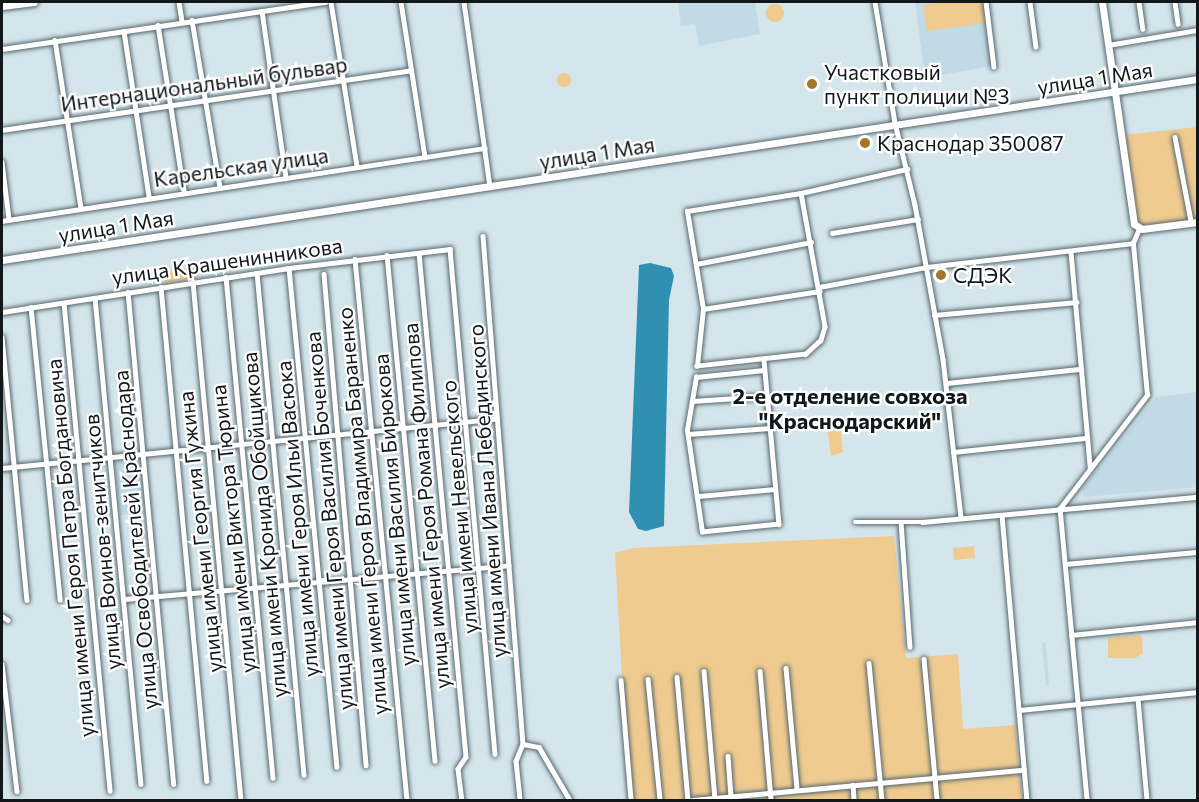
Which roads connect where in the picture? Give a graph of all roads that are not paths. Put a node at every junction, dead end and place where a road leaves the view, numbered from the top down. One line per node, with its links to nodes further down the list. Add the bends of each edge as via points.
1 (34, 2): 13 (street)
2 (179, 2): 16 (street)
3 (326, 2): 14 (street)
4 (331, 2): 29 (street)
5 (401, 2): 27 (street)
6 (464, 2): 39 (street)
7 (875, 2): 36 (street)
8 (986, 2): 26 (street)
9 (1030, 2): 24 (street)
10 (1102, 2): 23 (street)
11 (1139, 2): 19 (street)
12 (1175, 2): 17 (street)
13 (2, 6)
14 (262, 11): 15 (street); 30 (street)
15 (192, 20): 16 (street); 32 (street)
16 (182, 21): 18 (street)
17 (1178, 24)
18 (158, 25): 21 (street); 33 (street)
19 (1143, 29)
20 (1197, 30): 23 (street)
21 (124, 31): 22 (street); 34 (street)
22 (55, 40): 25 (street); 35 (street)
23 (1108, 45): 31 (street)
24 (1036, 47)
25 (2, 49)
26 (994, 67)
27 (411, 70): 29 (street, Интернациональный бульвар); 40 (street)
28 (1197, 79): 31 (street, улица 1 Мая)
29 (343, 80): 30 (street, Интернациональный бульвар); 42 (street)
30 (273, 90): 32 (street, Интернациональный бульвар); 44 (street)
31 (1115, 91): 36 (street, улица 1 Мая); 56 (street, via 1132,219)
32 (205, 100): 33 (street, Интернациональный бульвар); 47 (street)
33 (171, 105): 34 (street, Интернациональный бульвар); 48 (street)
34 (136, 111): 35 (street, Интернациональный бульвар); 50 (street)
35 (67, 122): 37 (street, Интернациональный бульвар); 51 (street)
36 (896, 125): 43 (street); 46 (street, улица 1 Мая)
37 (2, 130)
38 (1175, 137): 55 (street)
39 (485, 148): 40 (street, Карельская улица); 46 (street)
40 (425, 157): 42 (street, Карельская улица)
41 (2, 162): 45 (street)
42 (357, 167): 44 (street, Карельская улица)
43 (906, 167): 49 (street); 53 (street)
44 (286, 177): 47 (street, Карельская улица)
45 (3, 179): 52 (street)
46 (490, 186): 66 (street, улица 1 Мая)
47 (220, 187): 48 (street, Карельская улица)
48 (184, 191): 50 (street, Карельская улица)
49 (801, 193): 59 (street); 67 (street, via 687,211)
50 (149, 196): 51 (street, Карельская улица)
51 (81, 208): 52 (street, Карельская улица)
52 (9, 219): 54 (street, Карельская улица)
53 (918, 219): 57 (street); 69 (street)
54 (2, 220)
55 (1194, 221): 56 (street)
56 (1139, 229): 60 (street)
57 (832, 233)
58 (483, 236): 91 (street, улица имени Ивана Лебединского)
59 (811, 242): 67 (street); 75 (street)
60 (1133, 243): 61 (street); 110 (street, via 1147,395)
61 (1071, 252): 69 (street, via 1047,251); 78 (street)
62 (419, 253): 63 (street, улица Крашенинникова); 64 (street, улица Крашенинникова, via 445,247); 93 (street, улица имени Героя Романа Филипова)
63 (387, 255): 65 (street, улица Крашенинникова); 95 (street, улица имени Василия Бирюкова)
64 (453, 256): 92 (street, улица имени Невельского)
65 (355, 260): 68 (street, улица Крашенинникова); 96 (street, улица имени Героя Владимира Бараненко)
66 (2, 261)
67 (696, 264): 81 (street)
68 (289, 267): 70 (street, улица Крашенинникова); 100 (street, улица имени Героя Ильи Васюка)
69 (927, 267): 75 (street); 83 (street)
70 (257, 273): 72 (street, улица Крашенинникова); 101 (street, улица имени Кронида Обойщикова)
71 (324, 274): 98 (street, улица имени Героя Василия Боченкова)
72 (226, 277): 73 (street, улица Крашенинникова); 102 (street, улица имени Виктора Тюрина)
73 (193, 282): 74 (street, улица Крашенинникова); 103 (street, улица имени Георгия Гужина)
74 (161, 287): 76 (street, улица Крашенинникова); 104 (street)
75 (820, 289): 81 (street); 85 (street, via 825,327 821,340 806,354)
76 (128, 292): 77 (street, улица Крашенинникова); 106 (street, улица Освободителей Краснодара)
77 (95, 298): 79 (street, улица Крашенинникова); 107 (street, улица Воинов-зенитчиков)
78 (1076, 302): 83 (street); 86 (street)
79 (64, 303): 80 (street, улица Крашенинникова); 108 (street, улица имени Героя Петра Богдановича)
80 (32, 307): 82 (street, улица Крашенинникова); 109 (street)
81 (703, 309): 85 (street, via 697,366)
82 (2, 312)
83 (934, 315): 88 (street)
84 (2, 337): 111 (street)
85 (766, 359): 87 (street)
86 (1081, 369): 88 (street); 99 (street)
87 (764, 370): 89 (street); 90 (street, via 696,377)
88 (947, 382): 105 (street)
89 (766, 396): 90 (street); 94 (street)
90 (693, 401): 97 (street)
91 (497, 419): 92 (street); 123 (street, улица имени Ивана Лебединского)
92 (467, 422): 93 (street); 124 (street, улица имени Невельского)
93 (435, 426): 95 (street); 125 (street, улица имени Героя Романа Филипова)
94 (770, 428): 97 (street); 113 (street)
95 (403, 429): 96 (street); 126 (street, улица имени Василия Бирюкова)
96 (370, 432): 98 (street); 127 (street, улица имени Героя Владимира Бараненко)
97 (688, 434): 114 (street)
98 (339, 435): 100 (street); 128 (street, улица имени Героя Василия Боченкова)
99 (1087, 438): 105 (street); 110 (street)
100 (306, 439): 101 (street); 129 (street, улица имени Героя Ильи Васюка)
101 (273, 442): 102 (street); 130 (street, улица имени Кронида Обойщикова)
102 (241, 445): 103 (street); 131 (street, улица имени Виктора Тюрина)
103 (208, 448): 104 (street); 132 (street, улица имени Георгия Гужина)
104 (176, 451): 106 (street); 133 (street)
105 (953, 452): 118 (street)
106 (143, 454): 107 (street); 134 (street, улица Освободителей Краснодара)
107 (110, 458): 108 (street); 135 (street, улица Воинов-зенитчиков)
108 (79, 461): 109 (street); 173 (street, улица имени Героя Петра Богдановича)
109 (47, 464): 111 (street); 137 (street)
110 (1090, 466): 116 (street)
111 (14, 467): 112 (street); 136 (street)
112 (2, 468)
113 (776, 489): 114 (street); 114 (street, via 779,524 702,532)
114 (699, 496)
115 (1197, 497): 116 (street)
116 (1060, 508): 117 (street); 122 (street)
117 (1002, 515): 118 (street); 155 (street)
118 (961, 518): 120 (street)
119 (855, 522): 120 (street)
120 (902, 522): 142 (street)
121 (1197, 552): 122 (street)
122 (1065, 564): 141 (street)
123 (509, 565): 124 (street); 156 (street, улица имени Ивана Лебединского)
124 (481, 567): 125 (street); 157 (street, улица имени Невельского)
125 (448, 570): 126 (street); 179 (street, улица имени Героя Романа Филипова, via 466,757 458,769)
126 (417, 573): 127 (street); 159 (street, улица имени Василия Бирюкова)
127 (384, 576): 128 (street); 178 (street, улица имени Героя Владимира Бараненко)
128 (351, 579): 129 (street); 160 (street, улица имени Героя Василия Боченкова)
129 (319, 582): 130 (street); 161 (street, улица имени Героя Ильи Васюка)
130 (286, 584): 131 (street); 163 (street, улица имени Кронида Обойщикова)
131 (254, 587): 132 (street); 164 (street, улица имени Виктора Тюрина)
132 (222, 590): 133 (street); 177 (street, улица имени Георгия Гужина)
133 (189, 593): 134 (street); 166 (street)
134 (157, 596): 135 (street); 169 (street, улица Освободителей Краснодара)
135 (124, 599): 168 (street, улица Воинов-зенитчиков)
136 (27, 600)
137 (60, 600)
138 (2, 616): 139 (street)
139 (8, 620)
140 (1197, 622): 141 (street)
141 (1071, 635): 154 (street)
142 (910, 647)
143 (924, 659): 165 (street)
144 (869, 663): 167 (street)
145 (2, 664): 172 (street)
146 (786, 668): 171 (street)
147 (760, 670): 174 (street)
148 (704, 671): 176 (street)
149 (677, 676): 184 (street)
150 (648, 679): 183 (street)
151 (621, 680): 182 (street)
152 (1197, 692): 153 (street)
153 (1138, 699): 154 (street); 191 (street)
154 (1078, 704): 155 (street); 190 (street)
155 (1019, 710): 162 (street)
156 (523, 744): 180 (street, улица имени Ивана Лебединского, via 516,761); 181 (street, via 539,747)
157 (495, 754)
158 (728, 756): 175 (street)
159 (435, 761)
160 (366, 765)
161 (337, 767)
162 (1024, 770): 165 (street); 189 (street)
163 (304, 775)
164 (273, 778)
165 (935, 778): 167 (street); 188 (street)
166 (207, 781)
167 (880, 783): 170 (street); 187 (street)
168 (141, 784)
169 (174, 784)
170 (852, 785): 171 (street); 186 (street)
171 (797, 790): 174 (street)
172 (17, 791)
173 (110, 791)
174 (770, 793): 175 (street); 185 (street)
175 (732, 797): 176 (street)
176 (715, 799): 184 (street)
177 (241, 801)
178 (407, 801)
179 (462, 801)
180 (520, 801)
181 (570, 801)
182 (631, 801)
183 (660, 801)
184 (690, 801)
185 (771, 801)
186 (854, 801)
187 (882, 801)
188 (937, 801)
189 (1027, 801)
190 (1087, 801)
191 (1147, 801)

